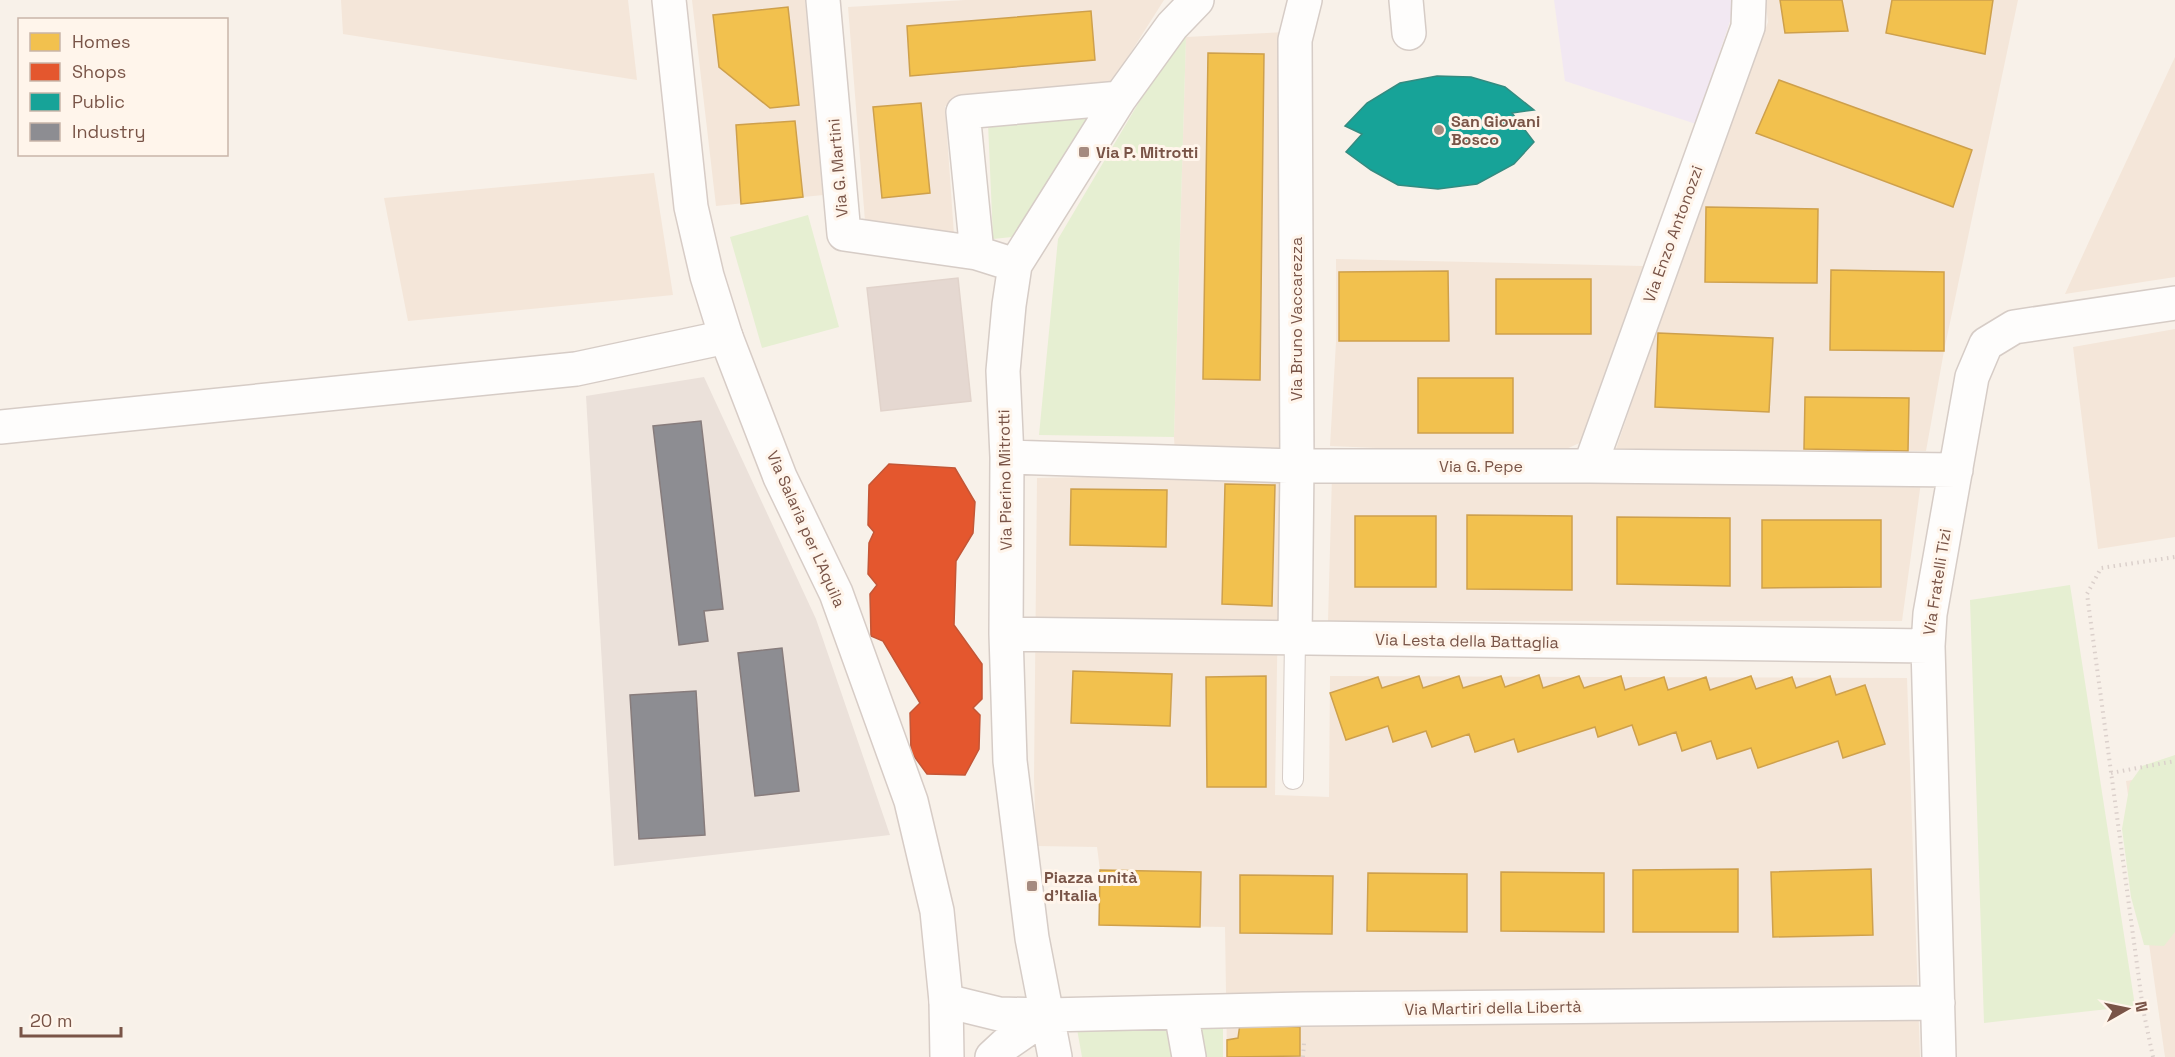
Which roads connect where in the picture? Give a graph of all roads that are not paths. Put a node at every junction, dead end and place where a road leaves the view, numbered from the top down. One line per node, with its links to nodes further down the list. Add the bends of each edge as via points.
1 (669, 0): 12 (street, Via Salaria per L'Aquila, via 691,207)
2 (823, 0): 9 (street, Via G. Martini, via 844,234)
3 (1197, 0): 8 (street, Via Pierino Mitrotti, via 1172,26)
4 (1305, 0): 15 (street, Via Bruno Vaccarezza, via 1295,40)
5 (1406, 0): 7 (street)
6 (1749, 0): 16 (street, Via Enzo Antonozzi, via 1748,27)
7 (1408, 33)
8 (1120, 98): 9 (street, via 963,112); 10 (street, Via Pierino Mitrotti)
9 (977, 253): 10 (street, Via G. Martini)
10 (1015, 265): 14 (street, Via Pierino Mitrotti, via 1003,371)
11 (2175, 303): 17 (street, Via Fratelli Tizi, via 2014,327 1986,344 1972,377)
12 (726, 337): 13 (street, via 576,369); 22 (street, Via Salaria per L'Aquila, via 780,477 837,592 910,801 938,911)
13 (0, 427)
14 (1007, 457): 15 (street, Via G. Pepe); 18 (street, Via Pierino Mitrotti)
15 (1297, 466): 16 (street, Via G. Pepe); 19 (street, Via Bruno Vaccarezza)
16 (1590, 466): 17 (street, Via G. Pepe)
17 (1956, 470): 20 (street, Via Fratelli Tizi, via 1930,614)
18 (1006, 634): 19 (street, Via Lesta della Battaglia); 25 (street, Via Pierino Mitrotti, via 1010,760 1037,974)
19 (1295, 639): 20 (street, Via Lesta della Battaglia); 21 (lane)
20 (1928, 646): 23 (street, Via Fratelli Tizi)
21 (1293, 779)
22 (946, 1001): 25 (street, via 999,1014); 26 (street, Via Salaria per L'Aquila)
23 (1938, 1003): 24 (street, Via Martiri della Libertà); 30 (street, Via Fratelli Tizi)
24 (1181, 1012): 25 (street, Via Martiri della Libertà); 29 (street)
25 (1048, 1015): 27 (street); 28 (street, Via Pierino Mitrotti)
26 (947, 1057)
27 (992, 1057)
28 (1054, 1057)
29 (1189, 1057)
30 (1939, 1057)

